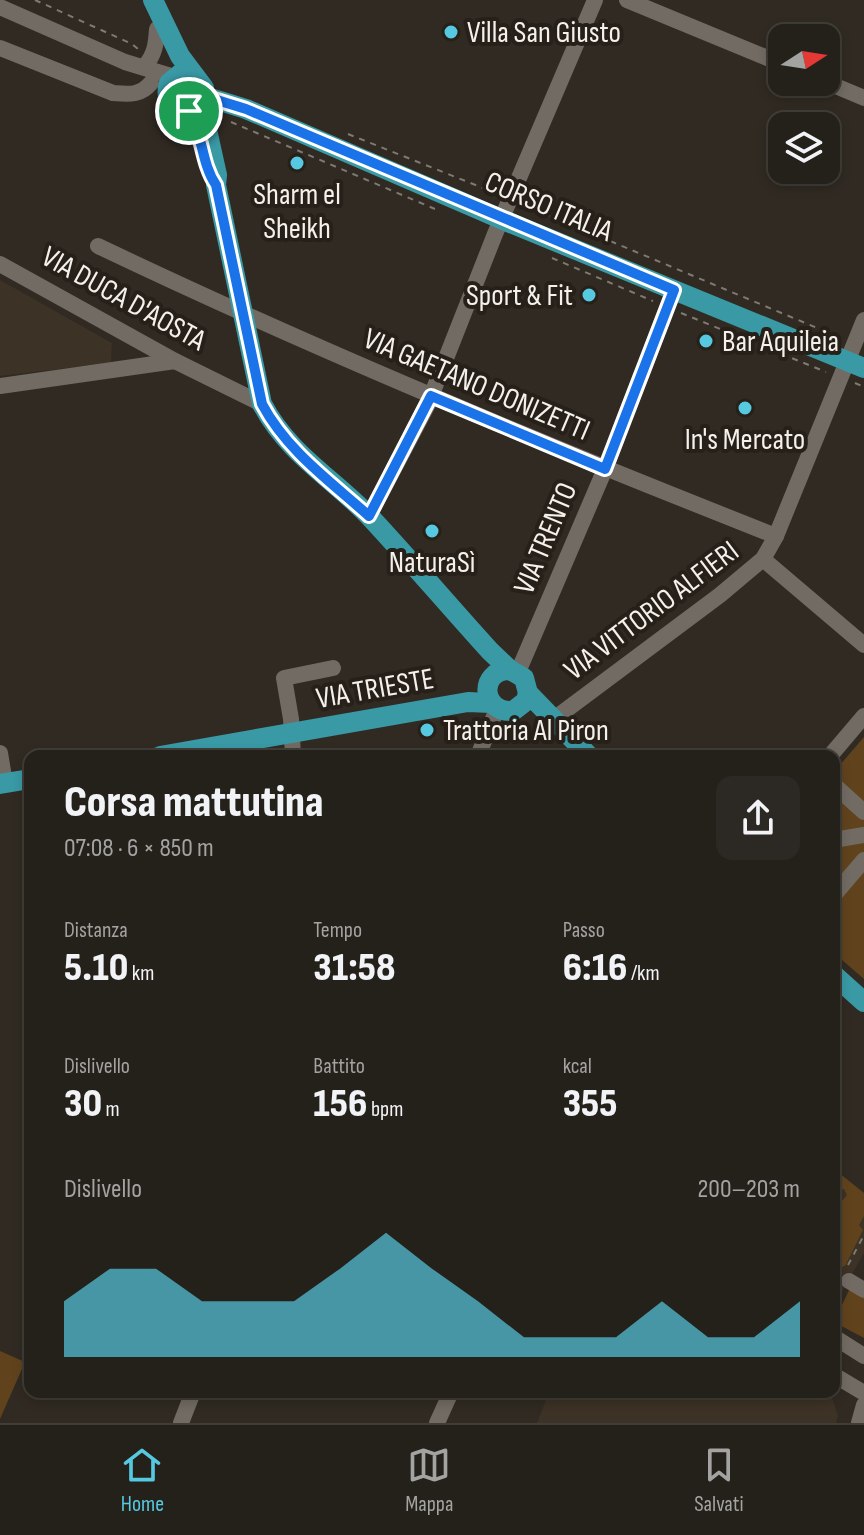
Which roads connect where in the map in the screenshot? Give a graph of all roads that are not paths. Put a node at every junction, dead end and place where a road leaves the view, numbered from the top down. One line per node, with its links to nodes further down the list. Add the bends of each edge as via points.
1 (144, 0): 6 (main road)
2 (153, 0): 11 (main road, via 168,35)
3 (595, 0): 15 (street)
4 (627, 0): 8 (street)
5 (0, 7): 10 (street)
6 (157, 29): 9 (street, via 156,46); 11 (main road)
7 (0, 48): 11 (street, via 113,93 132,95)
8 (768, 58)
9 (143, 59): 10 (street); 11 (street)
10 (125, 62): 11 (street)
11 (171, 81): 14 (main road, via 202,83); 14 (main road, via 173,107 181,111)
12 (840, 88): 13 (street)
13 (864, 98)
14 (198, 104): 15 (main road, CORSO ITALIA, via 246,109); 19 (main road, via 196,123)
15 (502, 219): 18 (main road, CORSO ITALIA); 24 (street)
16 (98, 246): 19 (street, VIA GAETANO DONIZETTI)
17 (0, 264): 21 (street, VIA DUCA D'AOSTA)
18 (674, 290): 22 (main road, CORSO ITALIA); 26 (street, VIA TRENTO)
19 (246, 317): 24 (street, VIA GAETANO DONIZETTI); 25 (main road)
20 (864, 320): 22 (street, VIA VITTORIO ALFIERI)
21 (175, 361): 23 (street); 25 (street, VIA DUCA D'AOSTA)
22 (852, 370): 28 (street, VIA VITTORIO ALFIERI)
23 (0, 386)
24 (431, 396): 26 (street, VIA GAETANO DONIZETTI); 27 (street)
25 (262, 404): 27 (main road, via 291,447)
26 (605, 469): 28 (street, VIA GAETANO DONIZETTI); 32 (street, VIA TRENTO)
27 (369, 516): 32 (main road)
28 (776, 536): 29 (street, VIA VITTORIO ALFIERI)
29 (763, 559): 30 (street); 36 (street, VIA VITTORIO ALFIERI)
30 (864, 645)
31 (333, 668): 37 (street, VIA TRIESTE, via 284,678)
32 (509, 671): 33 (main road, via 524,678); 34 (main road, via 491,677)
33 (524, 700): 34 (main road, via 505,711); 36 (main road); 42 (main road)
34 (491, 701): 37 (main road, VIA TRIESTE); 40 (street)
35 (864, 716): 43 (street)
36 (554, 719): 41 (main road)
37 (293, 733): 38 (main road, VIA TRIESTE); 39 (street)
38 (195, 750)
39 (293, 750)
40 (479, 750)
41 (583, 750)
42 (583, 750)
43 (835, 750)
44 (0, 753): 46 (street)
45 (24, 780): 46 (main road)
46 (3, 783)
47 (840, 790): 48 (street)
48 (864, 812)
49 (864, 835): 50 (street)
50 (840, 839)
51 (864, 860): 52 (street)
52 (840, 888)
53 (840, 980): 54 (main road)
54 (863, 999)
55 (849, 1281): 56 (street)
56 (864, 1290)
57 (840, 1341): 58 (street)
58 (864, 1356)
59 (840, 1379): 60 (street)
60 (864, 1393)
61 (191, 1398): 64 (street)
62 (448, 1398): 65 (street)
63 (864, 1405): 66 (street)
64 (181, 1423)
65 (437, 1423)
66 (859, 1423)

